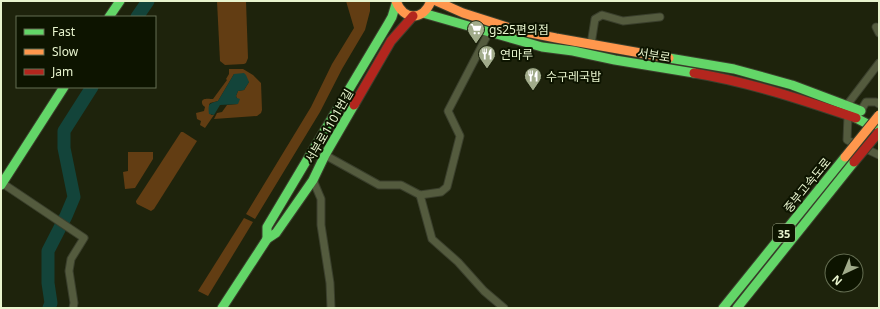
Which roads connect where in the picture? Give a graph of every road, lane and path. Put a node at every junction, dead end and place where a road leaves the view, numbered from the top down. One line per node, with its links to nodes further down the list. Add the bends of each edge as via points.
1 (120, 1): 8 (main road)
2 (431, 1): 6 (main road)
3 (436, 1): 7 (main road, 서부로)
4 (459, 1): 7 (main road)
5 (396, 2): 9 (main road, via 402,12); 26 (main road, via 388,24 267,227)
6 (423, 13): 9 (main road); 11 (main road, 서부로)
7 (464, 13): 12 (main road, 서부로, via 516,30)
8 (110, 16)
9 (413, 16): 21 (main road, 서부로1101번길, via 391,41)
10 (660, 17): 12 (street, via 623,21 602,15 595,19)
11 (490, 32): 17 (main road, 서부로, via 542,47 723,78); 25 (street, via 448,111 460,136 447,187 441,192)
12 (591, 44): 16 (main road, 서부로, via 734,69 792,85)
13 (879, 63): 16 (street)
14 (63, 88): 24 (main road)
15 (879, 104): 17 (street, via 866,102)
16 (847, 105): 17 (main road, 서부로)
17 (855, 115): 19 (main road, 서부로); 20 (main road, 서부로); 22 (street, via 847,140)
18 (879, 115): 31 (main road, 중부고속도로 / 35, bridge)
19 (879, 120)
20 (879, 131): 32 (main road, 중부고속도로 / 35, bridge)
21 (326, 155): 23 (main road, 서부로1101번길); 25 (street, via 379,185 400,185)
22 (879, 155)
23 (313, 180): 26 (main road, via 276,234); 29 (street, 서부로1101번길, via 321,199 321,225)
24 (2, 184): 27 (street, via 84,238 70,259)
25 (420, 195): 30 (street, via 432,239)
26 (267, 239): 28 (main road)
27 (73, 308)
28 (222, 308)
29 (331, 308)
30 (504, 308)
31 (724, 308)
32 (737, 308)

